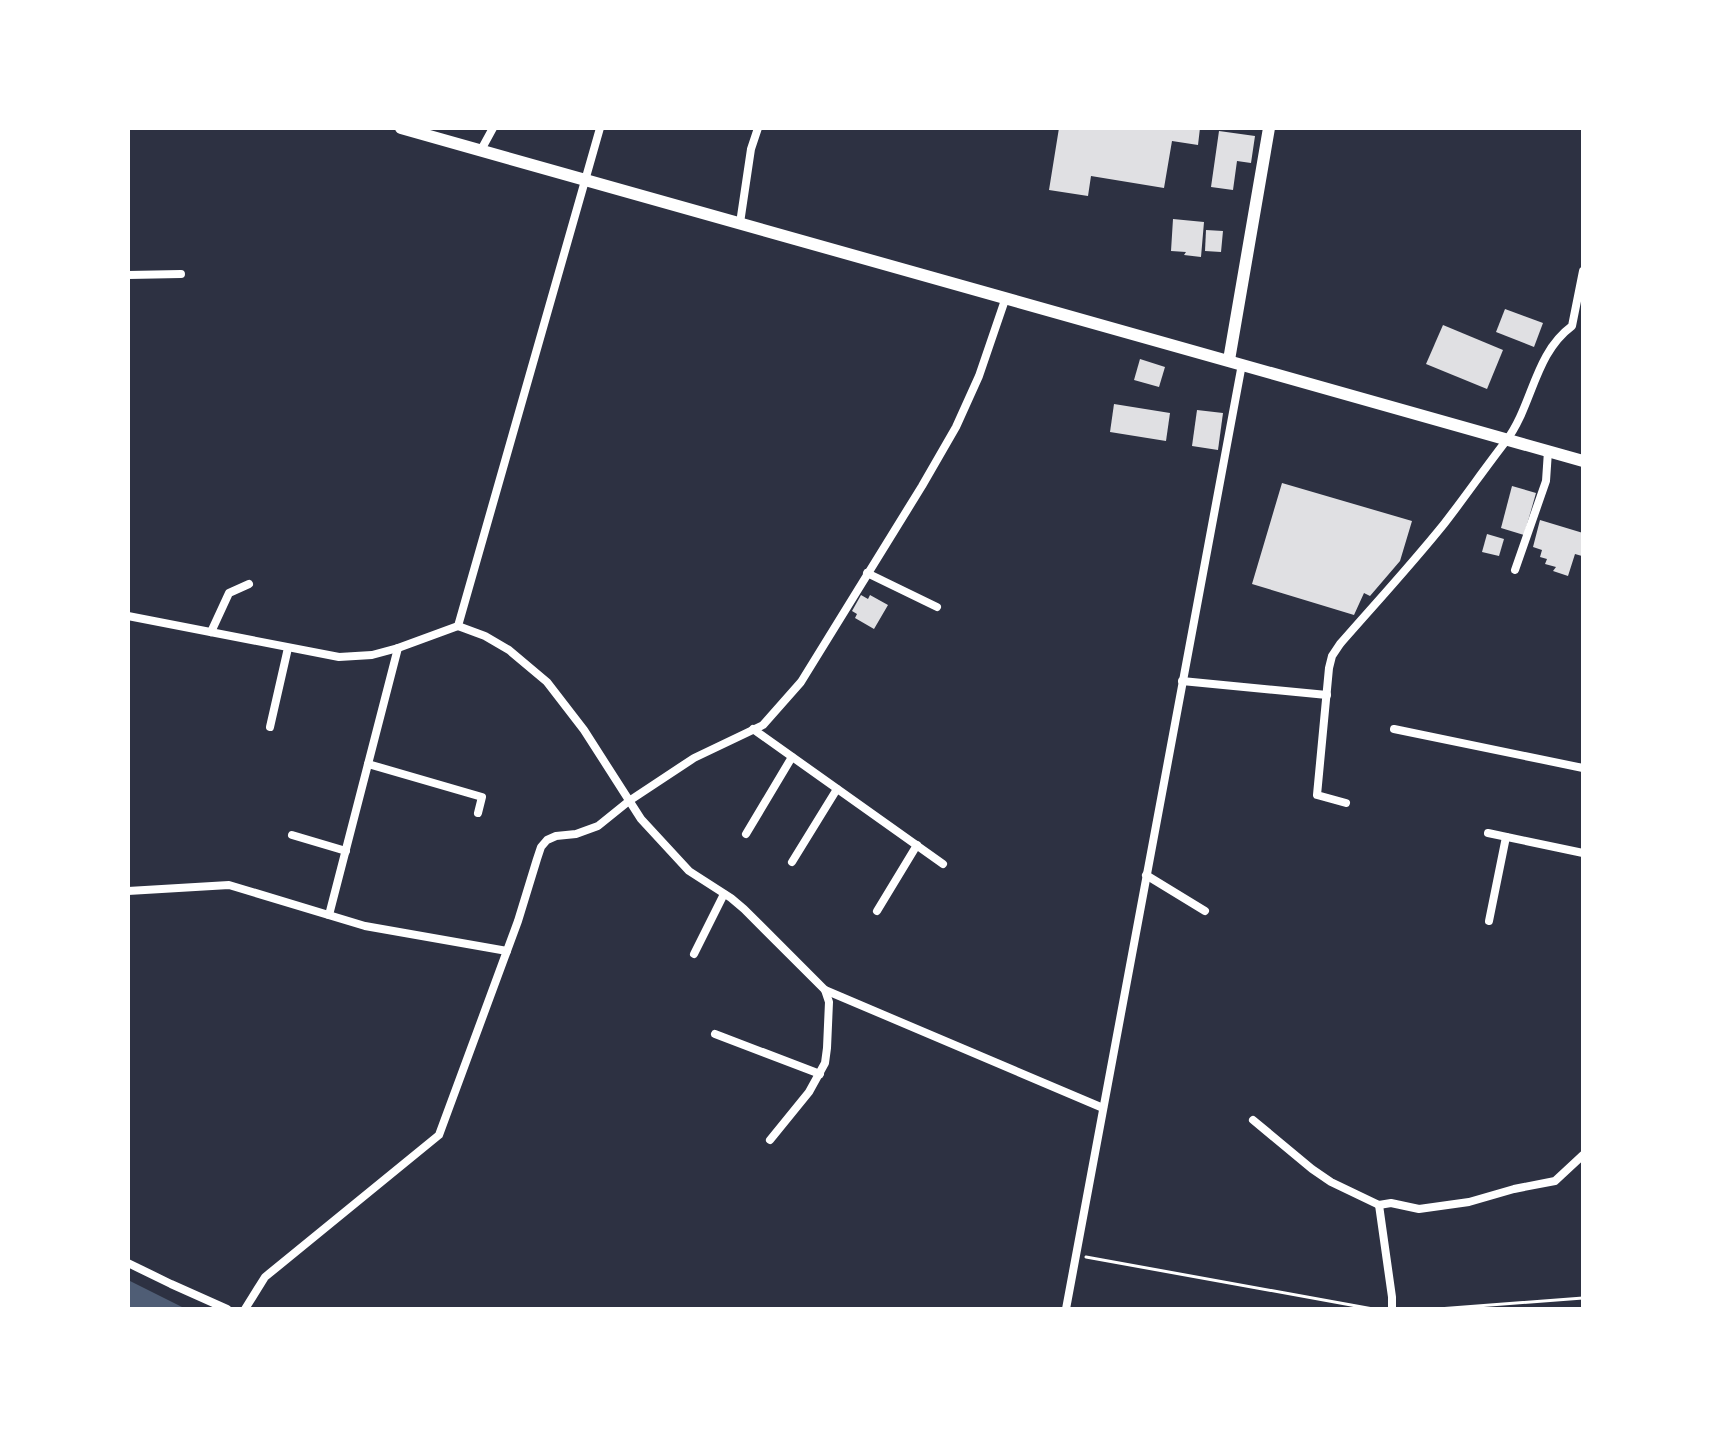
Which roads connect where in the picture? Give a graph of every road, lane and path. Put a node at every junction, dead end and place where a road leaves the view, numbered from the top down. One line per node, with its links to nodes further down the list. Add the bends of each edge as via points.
1 (401, 128): 6 (street)
2 (493, 128): 7 (street)
3 (600, 128): 8 (street)
4 (758, 128): 9 (street)
5 (1269, 128): 14 (street)
6 (438, 133): 7 (street)
7 (481, 150): 8 (street)
8 (585, 179): 9 (street); 23 (street)
9 (740, 223): 13 (street)
10 (1583, 271): 15 (street, via 1572,326 1542,361)
11 (181, 274): 12 (street)
12 (128, 275)
13 (1006, 297): 14 (street); 19 (street, via 956,427)
14 (1236, 362): 15 (street); 27 (street)
15 (1507, 439): 16 (street); 28 (street, via 1444,523 1340,644 1332,656)
16 (1548, 451): 17 (street); 18 (street, via 1546,481)
17 (1583, 461)
18 (1515, 570)
19 (867, 573): 21 (street); 30 (street, via 801,682 763,725)
20 (249, 584): 24 (street, via 229,593)
21 (937, 607)
22 (128, 616): 24 (street)
23 (458, 626): 26 (street); 36 (street, via 509,650 547,682)
24 (211, 632): 25 (street)
25 (288, 648): 26 (street, via 339,657); 29 (street)
26 (398, 648): 33 (street)
27 (1182, 681): 28 (street); 48 (street)
28 (1327, 695): 37 (street, via 1317,795)
29 (270, 727)
30 (753, 729): 32 (street); 36 (street, via 694,758)
31 (1394, 729): 34 (street)
32 (792, 757): 35 (street); 40 (street)
33 (368, 764): 38 (street, via 482,797); 44 (street)
34 (1583, 768)
35 (837, 789): 43 (street); 46 (street)
36 (629, 801): 50 (street, via 689,871); 55 (street, via 598,826 556,836 541,847)
37 (1346, 803)
38 (478, 813)
39 (1488, 833): 42 (street)
40 (746, 834)
41 (292, 835): 44 (street)
42 (1506, 837): 45 (street); 54 (street)
43 (917, 845): 47 (street); 51 (street)
44 (346, 851): 53 (street)
45 (1583, 853)
46 (792, 862)
47 (943, 864)
48 (1146, 875): 52 (street); 60 (street)
49 (128, 891): 53 (street, via 229,885)
50 (724, 894): 56 (street); 57 (street)
51 (877, 911)
52 (1205, 911)
53 (329, 915): 55 (street)
54 (1489, 921)
55 (507, 951): 69 (street, via 439,1135 265,1277)
56 (694, 954)
57 (825, 990): 59 (street, via 827,1048); 60 (street)
58 (715, 1034): 59 (street)
59 (820, 1074): 62 (street)
60 (1103, 1108): 65 (street)
61 (1253, 1120): 64 (street, via 1331,1182)
62 (770, 1140)
63 (1583, 1155): 64 (street, via 1555,1181 1419,1209)
64 (1379, 1205): 72 (street)
65 (1076, 1255): 70 (street); 71 (path)
66 (128, 1263): 68 (street)
67 (1583, 1298): 73 (path)
68 (227, 1309)
69 (245, 1309)
70 (1066, 1309)
71 (1373, 1309)
72 (1392, 1309)
73 (1438, 1309)

